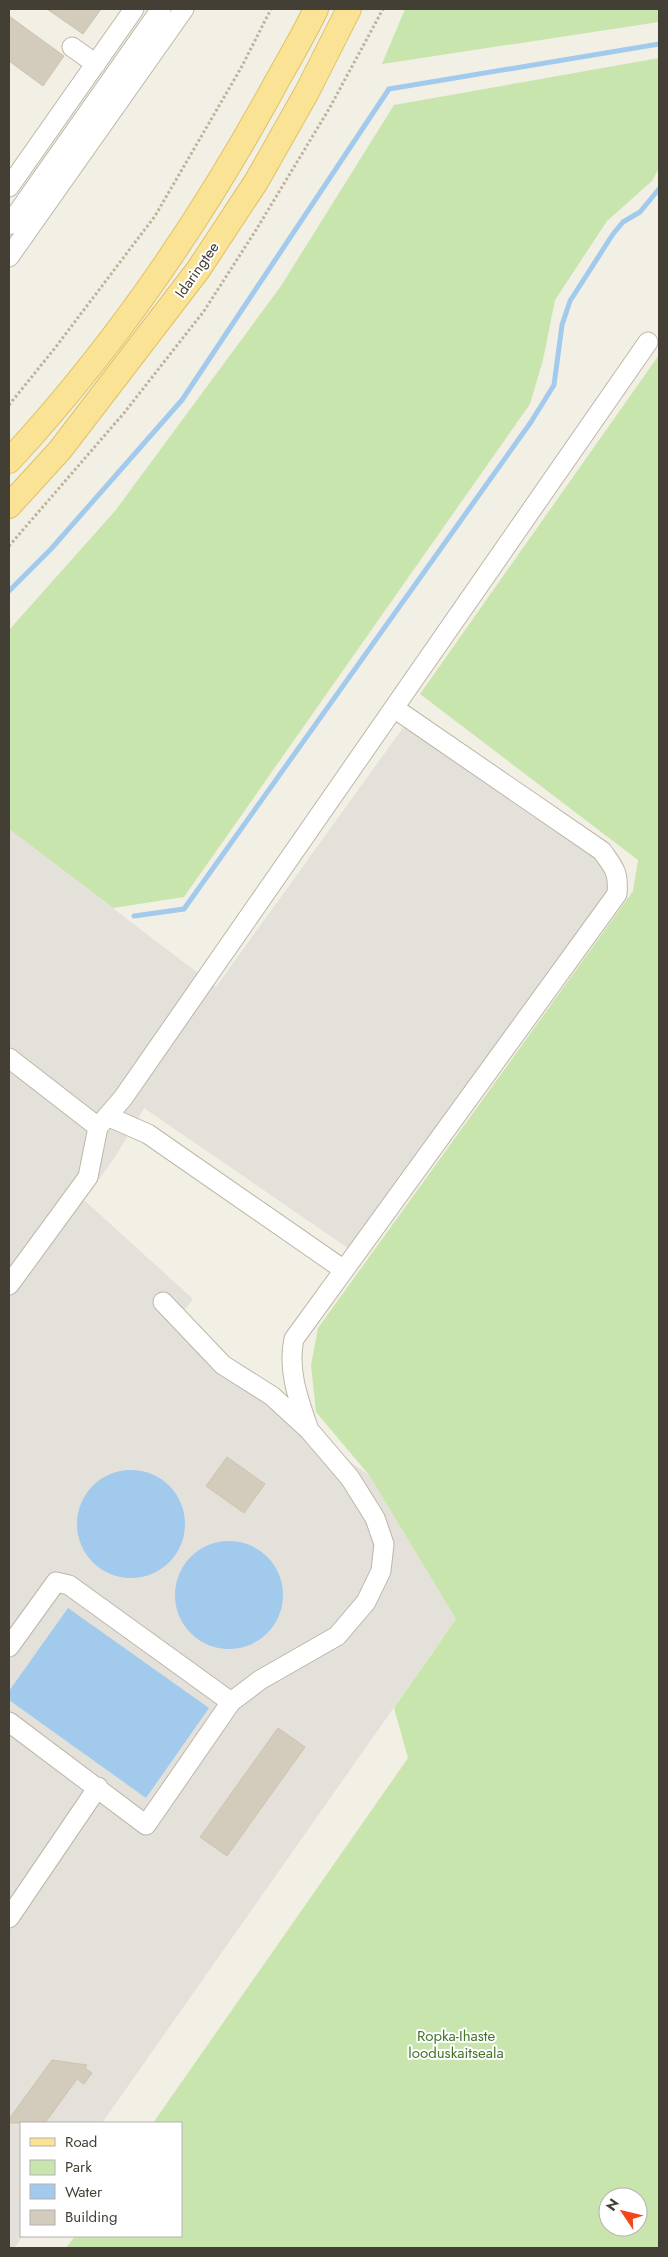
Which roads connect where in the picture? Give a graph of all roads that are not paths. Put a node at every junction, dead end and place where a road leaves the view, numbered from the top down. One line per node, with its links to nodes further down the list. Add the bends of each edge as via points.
1 (134, 9): 7 (lane)
2 (161, 9): 9 (lane)
3 (184, 9): 10 (lane)
4 (316, 9): 12 (main road, Idaringtee, via 251,129 199,213 121,326)
5 (349, 9): 13 (main road, Idaringtee, via 256,182 198,270 60,450)
6 (72, 47): 7 (lane)
7 (96, 64): 8 (lane)
8 (9, 186)
9 (9, 225)
10 (9, 257)
11 (648, 342): 14 (lane)
12 (9, 461)
13 (9, 506)
14 (394, 708): 16 (lane, via 123,1098); 17 (lane, via 602,851 615,868 617,894)
15 (9, 1058): 16 (lane)
16 (102, 1122): 17 (lane, via 148,1134); 18 (lane, via 88,1177)
17 (344, 1270): 20 (lane, via 294,1339 292,1352 297,1396)
18 (9, 1285)
19 (162, 1302): 20 (lane, via 223,1365 272,1396)
20 (309, 1430): 22 (lane, via 350,1478 374,1518 384,1544 381,1571 366,1602 337,1636 260,1680)
21 (9, 1647): 22 (lane, via 56,1582 69,1585)
22 (231, 1702): 24 (lane, via 146,1825)
23 (9, 1722): 24 (lane)
24 (98, 1787): 25 (lane)
25 (9, 1918)

